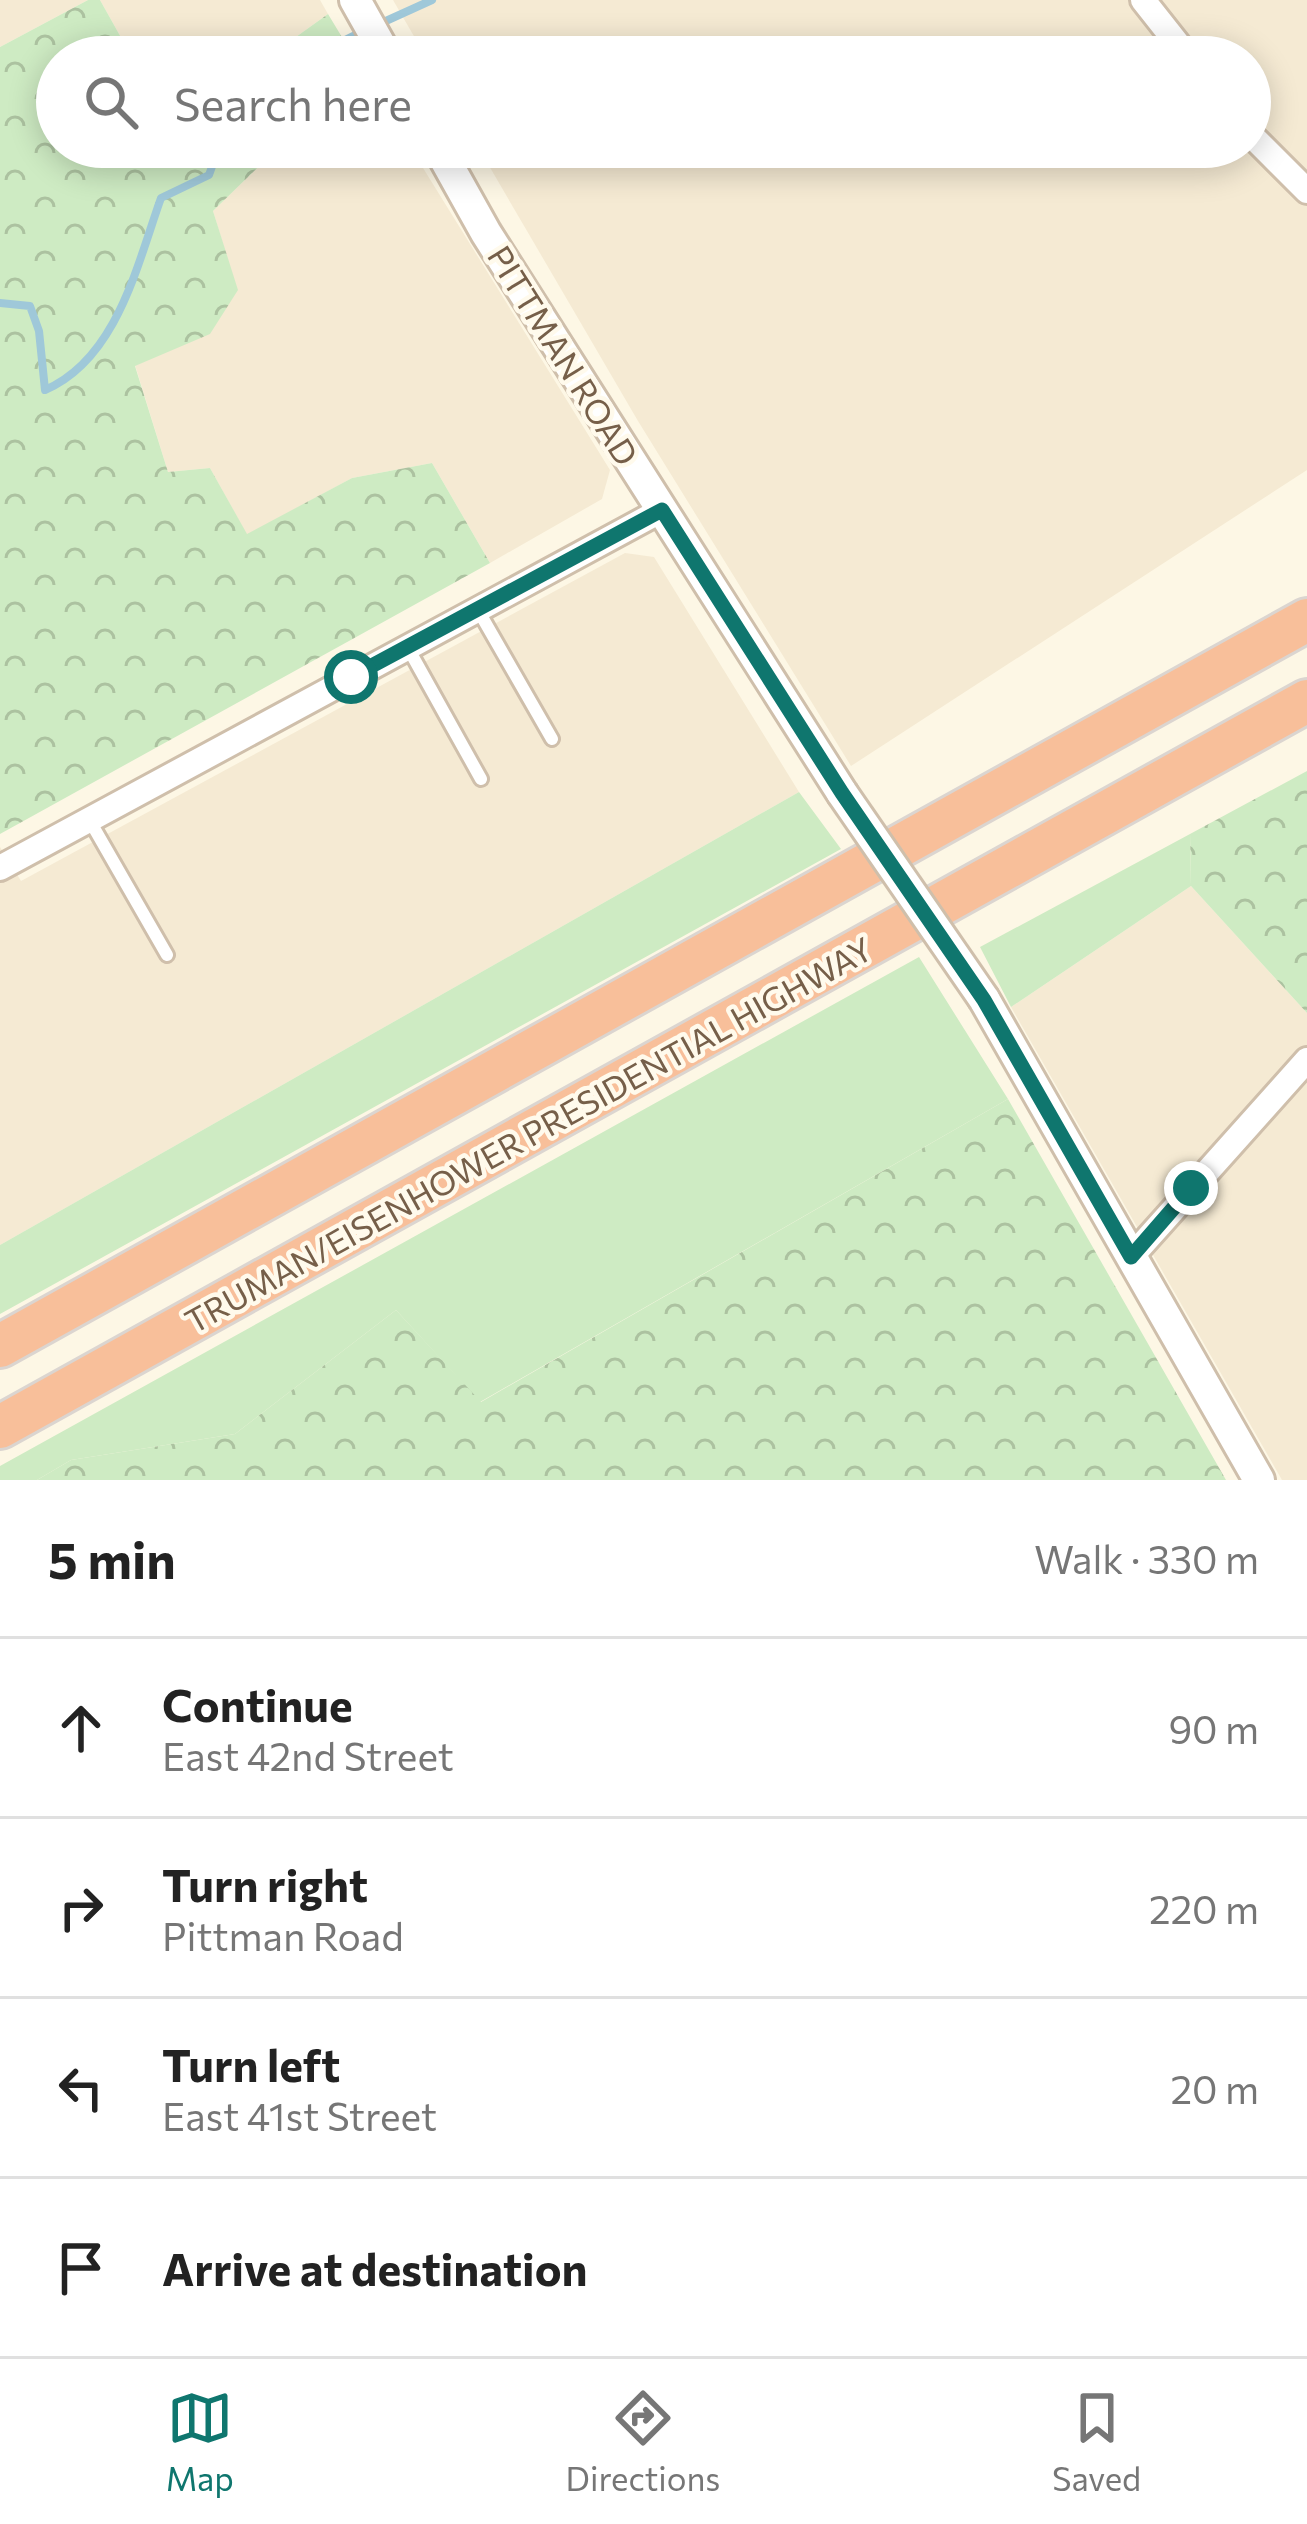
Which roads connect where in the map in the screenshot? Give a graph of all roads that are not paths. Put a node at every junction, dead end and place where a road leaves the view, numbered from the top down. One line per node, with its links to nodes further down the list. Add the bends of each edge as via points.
1 (355, 0): 3 (street)
2 (1143, 0): 4 (street)
3 (375, 36)
4 (1171, 36)
5 (1271, 155): 7 (street)
6 (451, 168): 8 (street, PITTMAN ROAD)
7 (1307, 191)
8 (662, 510): 9 (street); 19 (street, PITTMAN ROAD, bridge, via 984,1000)
9 (478, 609): 11 (street); 13 (lane)
10 (1307, 620): 20 (highway)
11 (407, 647): 14 (lane); 15 (street)
12 (1307, 701): 21 (highway, TRUMAN/EISENHOWER PRESIDENTIAL HIGHWAY)
13 (552, 739)
14 (481, 779)
15 (90, 821): 16 (street); 17 (lane)
16 (0, 868)
17 (167, 955)
18 (1307, 1060): 19 (street)
19 (1131, 1257): 22 (street, PITTMAN ROAD)
20 (0, 1346)
21 (0, 1427)
22 (1259, 1480)

